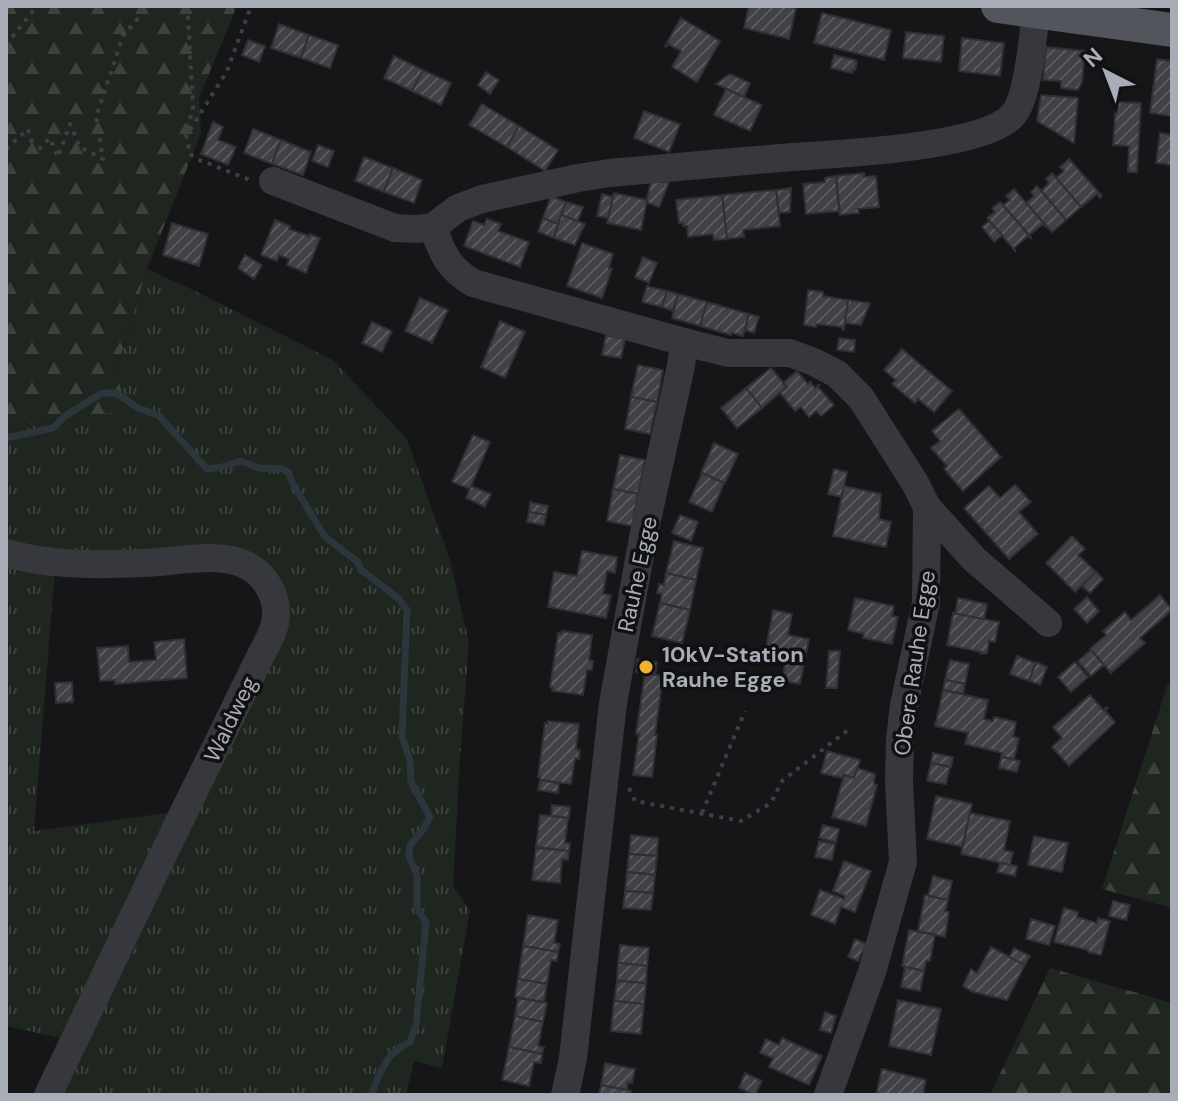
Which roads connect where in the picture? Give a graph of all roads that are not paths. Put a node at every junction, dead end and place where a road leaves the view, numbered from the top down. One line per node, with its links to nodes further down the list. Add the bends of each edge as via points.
1 (998, 6): 2 (main road)
2 (1036, 10): 3 (main road); 6 (street, via 1022,100 1013,116 994,129 904,147 578,178 482,199 458,208)
3 (1138, 16): 4 (main road)
4 (1172, 30)
5 (273, 181): 6 (street, via 395,228)
6 (433, 227): 7 (street, via 445,259 473,283)
7 (684, 342): 8 (street, Obere Rauhe Egge, via 728,353 790,353 837,374 861,398); 12 (street, Rauhe Egge, via 622,645)
8 (927, 507): 10 (street, Obere Rauhe Egge, via 974,559); 13 (street, Obere Rauhe Egge, via 926,602 900,739 903,862 872,972)
9 (6, 553): 11 (street, Waldweg, via 91,564 232,559 262,576 277,611 248,683)
10 (1048, 623)
11 (48, 1095)
12 (565, 1095)
13 (828, 1095)

